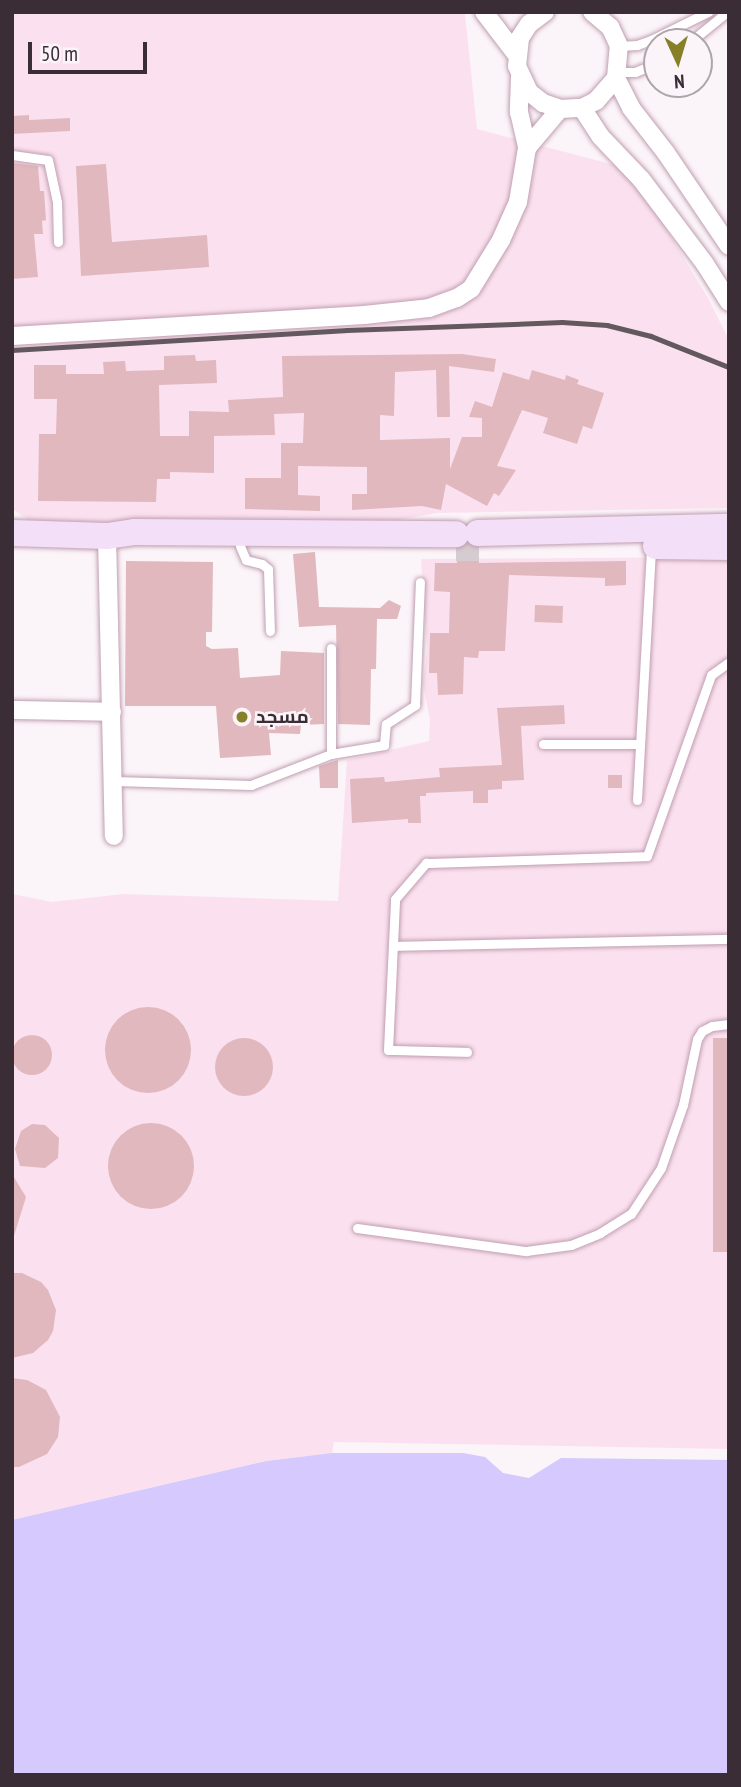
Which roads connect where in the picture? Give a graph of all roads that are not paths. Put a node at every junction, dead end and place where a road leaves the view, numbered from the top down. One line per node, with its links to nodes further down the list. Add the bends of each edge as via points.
1 (484, 12): 8 (street)
2 (545, 12): 8 (street, via 529,24)
3 (592, 12): 7 (street, via 610,27)
4 (708, 12): 7 (lane, via 637,46)
5 (727, 12): 6 (lane)
6 (707, 28)
7 (619, 46): 10 (street)
8 (516, 54): 11 (street)
9 (643, 69): 10 (lane)
10 (617, 75): 12 (street, via 596,102); 17 (street, via 631,108)
11 (520, 77): 13 (street, via 536,98); 14 (street, via 519,112)
12 (582, 108): 13 (street); 18 (street, via 600,136 641,179)
13 (560, 109): 14 (street)
14 (527, 148): 19 (street, via 518,202 501,240 471,289 457,298 429,307 364,316)
15 (12, 155): 16 (lane, via 48,160 57,202)
16 (58, 242)
17 (729, 246)
18 (729, 302)
19 (12, 335)
20 (729, 527): 24 (main road)
21 (16, 531): 22 (main road)
22 (109, 536): 23 (main road); 25 (main road, via 130,543); 33 (street)
23 (321, 540): 24 (main road); 25 (main road)
24 (467, 540): 26 (main road)
25 (240, 546): 29 (lane, via 246,560 268,569)
26 (651, 546): 27 (main road); 35 (lane)
27 (729, 547)
28 (420, 582): 36 (lane, via 415,705 386,724 384,745)
29 (270, 631)
30 (331, 648): 36 (lane)
31 (729, 662): 41 (lane, via 711,675 647,856 426,863 395,899)
32 (12, 710): 33 (street)
33 (113, 712): 37 (street)
34 (543, 744): 35 (lane)
35 (640, 744): 38 (lane)
36 (331, 754): 37 (lane, via 251,785)
37 (114, 781): 39 (street)
38 (637, 800)
39 (114, 836)
40 (729, 939): 41 (lane)
41 (393, 946): 43 (lane, via 388,1051)
42 (729, 1024): 44 (lane, via 702,1031 661,1168 631,1214 600,1233 571,1245 526,1251)
43 (467, 1052)
44 (357, 1228)

